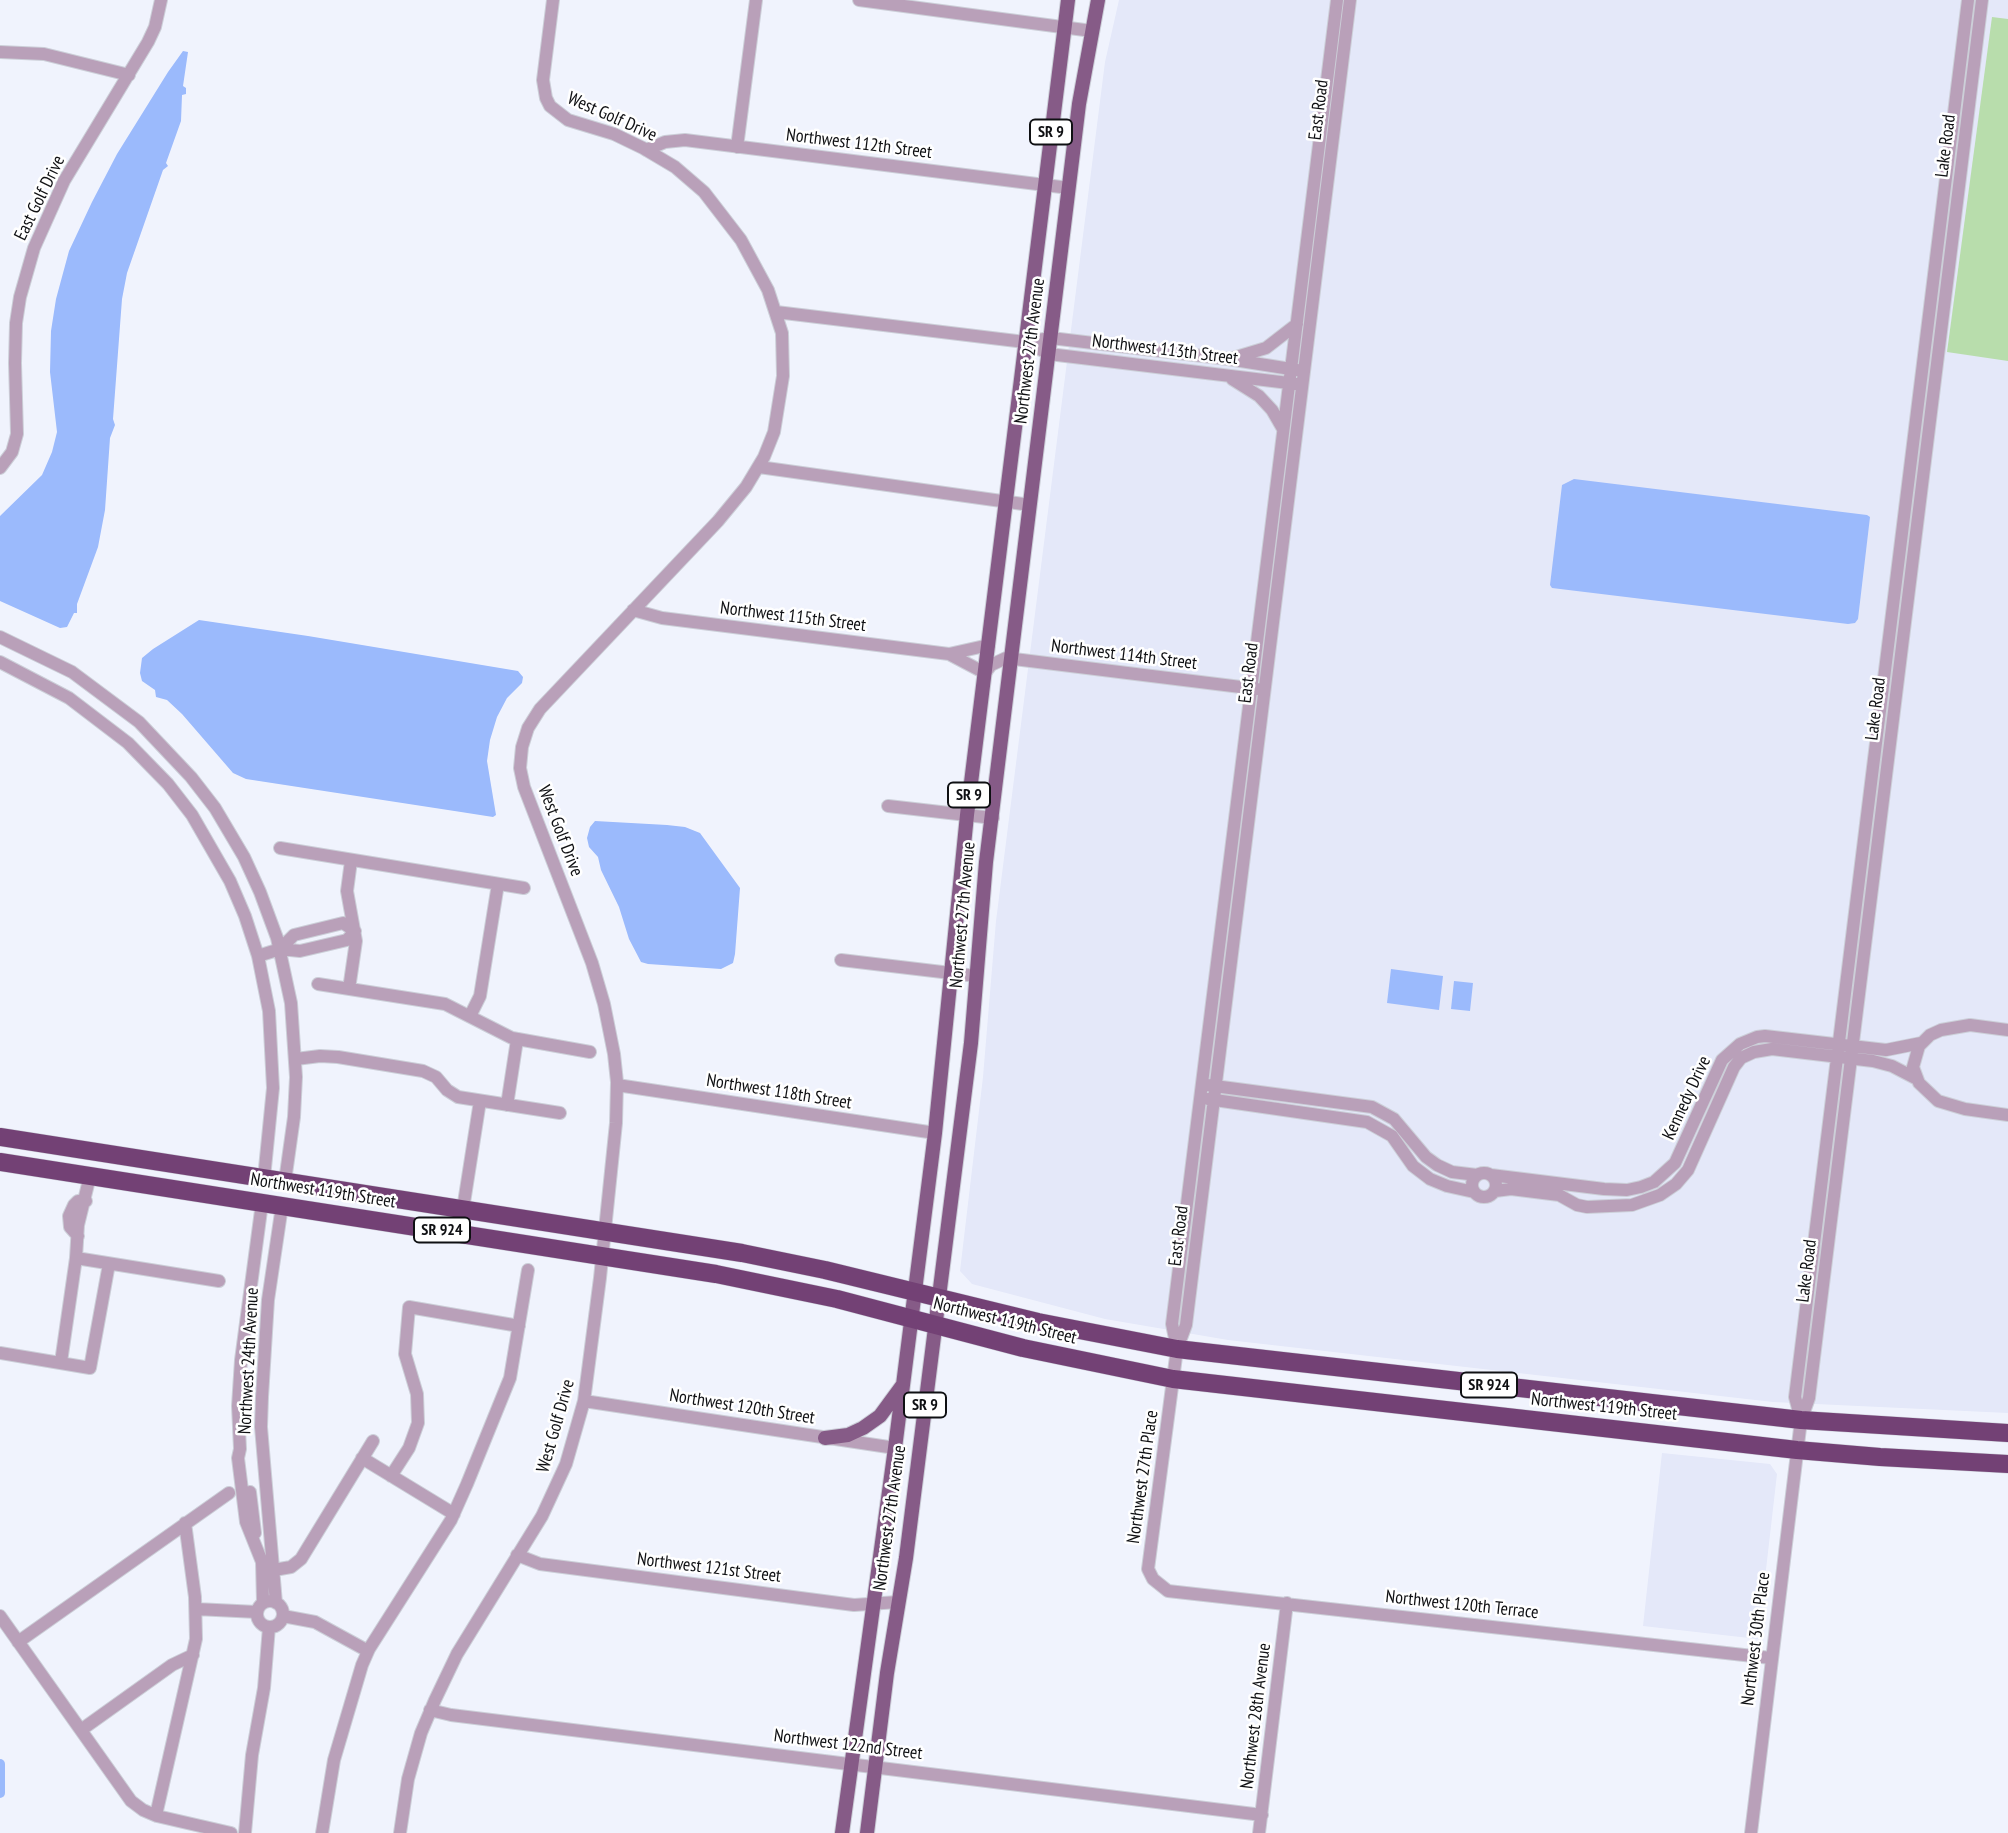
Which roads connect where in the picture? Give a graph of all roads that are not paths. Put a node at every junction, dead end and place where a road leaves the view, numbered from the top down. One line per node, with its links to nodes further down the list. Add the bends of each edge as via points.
1 (161, 0): 14 (street, East Golf Drive, via 152,34)
2 (553, 0): 16 (street, West Golf Drive, via 544,80 550,106 568,120)
3 (756, 0): 15 (street)
4 (859, 0): 11 (street)
5 (1068, 0): 11 (main road, Northwest 27th Avenue / SR 9)
6 (1098, 0): 12 (main road, Northwest 27th Avenue / SR 9)
7 (1337, 0): 20 (street, East Road)
8 (1350, 0): 26 (street, East Road)
9 (1968, 0): 62 (street, Lake Road)
10 (1982, 0): 62 (street, Lake Road)
11 (1065, 28): 12 (street); 17 (main road, Northwest 27th Avenue / SR 9)
12 (1092, 31): 18 (main road, Northwest 27th Avenue / SR 9)
13 (0, 52): 14 (street, via 44,54)
14 (129, 75): 29 (street, East Golf Drive, via 64,181 34,248 16,323 16,440)
15 (737, 147): 16 (street, Northwest 112th Street, via 675,140); 17 (street, Northwest 112th Street)
16 (646, 150): 19 (street, West Golf Drive, via 690,179 724,216 756,265)
17 (1045, 185): 18 (street, Northwest 112th Street); 22 (main road, Northwest 27th Avenue / SR 9)
18 (1069, 188): 21 (main road, Northwest 27th Avenue / SR 9)
19 (776, 312): 22 (street, Northwest 113th Street); 28 (street, West Golf Drive, via 783,344 782,386 776,425)
20 (1297, 324): 24 (street, via 1259,352); 26 (street, East Road)
21 (1051, 338): 22 (street, Northwest 113th Street); 23 (main road, Northwest 27th Avenue / SR 9); 24 (street, Northwest 113th Street)
22 (1025, 342): 23 (street, Northwest 113th Street); 30 (main road, Northwest 27th Avenue / SR 9)
23 (1049, 354): 25 (street, Northwest 113th Street); 31 (main road, Northwest 27th Avenue / SR 9)
24 (1228, 359): 26 (street, Northwest 113th Street)
25 (1226, 376): 26 (street, Northwest 113th Street); 27 (street, via 1259,396)
26 (1297, 377): 27 (street, East Road); 39 (street, East Road)
27 (1283, 429): 39 (street, East Road)
28 (759, 467): 30 (street); 32 (street, West Golf Drive, via 718,521)
29 (0, 468)
30 (1006, 501): 31 (street); 34 (main road, Northwest 27th Avenue / SR 9)
31 (1030, 505): 36 (main road, Northwest 27th Avenue / SR 9)
32 (633, 610): 35 (street, Northwest 115th Street, via 662,618); 65 (street, West Golf Drive, via 540,709 526,734 520,758 528,802 599,984)
33 (0, 637): 50 (street, via 85,681 139,722 178,762 215,808 244,857)
34 (989, 645): 35 (street, Northwest 115th Street); 38 (main road, Northwest 27th Avenue / SR 9)
35 (949, 654): 38 (street, Northwest 115th Street)
36 (1012, 659): 38 (street, via 998,661); 39 (street, Northwest 114th Street); 42 (main road, Northwest 27th Avenue / SR 9)
37 (0, 662): 51 (street, via 48,685 90,713 162,778 222,864)
38 (985, 673): 41 (main road, Northwest 27th Avenue / SR 9)
39 (1258, 689): 66 (street, East Road)
40 (888, 806): 41 (street)
41 (967, 815): 42 (street); 53 (main road, Northwest 27th Avenue / SR 9)
42 (993, 818): 54 (main road, Northwest 27th Avenue / SR 9)
43 (280, 848): 44 (street)
44 (351, 861): 45 (street); 48 (street, via 347,891)
45 (498, 884): 46 (street); 57 (street, via 480,996)
46 (524, 888)
47 (331, 926): 48 (street, via 343,923); 49 (street); 50 (street, via 294,934)
48 (355, 931): 49 (street); 56 (street)
49 (336, 943): 50 (street, via 300,951)
50 (280, 948): 51 (street); 63 (street)
51 (258, 956): 76 (street, via 269,1011 273,1068)
52 (842, 960): 53 (street)
53 (952, 973): 54 (street); 71 (main road, Northwest 27th Avenue / SR 9)
54 (976, 976): 93 (main road, Northwest 27th Avenue / SR 9)
55 (318, 984): 56 (street)
56 (349, 989): 57 (street, via 445,1004)
57 (470, 1016): 59 (street)
58 (2008, 1030): 60 (street, Kennedy Drive, via 1958,1026)
59 (517, 1040): 61 (street); 68 (street)
60 (1921, 1043): 62 (street, Kennedy Drive); 64 (street, via 1914,1061)
61 (590, 1052)
62 (1845, 1052): 64 (street, Kennedy Drive); 78 (street, Kennedy Drive, via 1765,1036 1740,1044 1722,1060 1669,1170 1641,1187); 84 (street, Kennedy Drive, via 1772,1049 1747,1055 1734,1067 1682,1177 1650,1200); 105 (street, Lake Road, via 1795,1397)
63 (296, 1059): 67 (street, via 325,1056 423,1071 458,1097); 77 (street)
64 (1917, 1079): 70 (street, Kennedy Drive, via 1930,1096 1945,1104)
65 (617, 1085): 71 (street, Northwest 118th Street); 86 (street, West Golf Drive)
66 (1208, 1092): 74 (street, Kennedy Drive, via 1372,1107 1394,1119 1437,1165); 80 (street, Kennedy Drive, via 1367,1122 1392,1136 1413,1166 1430,1179); 97 (street, East Road, via 1172,1324)
67 (480, 1101): 68 (street); 85 (street)
68 (507, 1105): 69 (street)
69 (560, 1113)
70 (2008, 1115)
71 (935, 1133): 92 (main road, Northwest 27th Avenue / SR 9)
72 (0, 1137): 76 (highway, Northwest 119th Street / SR 924)
73 (0, 1162): 75 (highway, Northwest 119th Street / SR 924)
74 (1484, 1175): 78 (street, Kennedy Drive); 79 (street, via 1496,1182); 80 (street, via 1472,1183)
75 (90, 1176): 81 (street); 82 (highway, Northwest 119th Street / SR 924)
76 (264, 1178): 77 (highway, Northwest 119th Street / SR 924); 82 (highway)
77 (285, 1181): 83 (highway); 85 (highway, Northwest 119th Street / SR 924)
78 (1606, 1189): 84 (street)
79 (1494, 1191): 80 (street, Kennedy Drive, via 1486,1197); 84 (street, Kennedy Drive, via 1537,1192 1559,1195 1582,1206)
80 (1474, 1192)
81 (86, 1201): 88 (street, via 88,1226); 88 (street, via 78,1201 69,1216 70,1227 78,1236)
82 (262, 1203): 83 (highway, Northwest 119th Street / SR 924); 100 (street, Northwest 24th Avenue)
83 (282, 1206): 87 (highway, Northwest 119th Street / SR 924); 101 (street, Northwest 24th Avenue)
84 (1605, 1206)
85 (463, 1209): 86 (highway, Northwest 119th Street / SR 924)
86 (604, 1231): 87 (street, West Golf Drive); 92 (highway, Northwest 119th Street / SR 924, via 743,1253)
87 (602, 1255): 94 (highway, Northwest 119th Street / SR 924, via 777,1286); 104 (street, West Golf Drive)
88 (76, 1258): 89 (street); 99 (street)
89 (108, 1264): 91 (street); 99 (street, via 90,1368)
90 (528, 1269): 95 (street)
91 (219, 1281)
92 (915, 1292): 93 (highway, Northwest 119th Street / SR 924); 94 (main road, Northwest 27th Avenue / SR 9)
93 (939, 1298): 96 (main road, Northwest 27th Avenue / SR 9); 97 (highway, Northwest 119th Street / SR 924)
94 (911, 1319): 96 (highway, Northwest 119th Street / SR 924); 103 (main road, Northwest 27th Avenue / SR 9)
95 (519, 1326): 114 (street, via 409,1307 405,1354 417,1394 418,1423); 116 (street, via 510,1378)
96 (936, 1326): 102 (highway, Northwest 119th Street / SR 924); 124 (main road, Northwest 27th Avenue / SR 9)
97 (1177, 1349): 102 (street, East Road); 105 (highway, Northwest 119th Street / SR 924)
98 (0, 1353): 99 (street)
99 (61, 1362)
100 (239, 1377): 101 (street); 110 (street, Northwest 24th Avenue)
101 (262, 1378): 117 (street, Northwest 24th Avenue, via 261,1427)
102 (1174, 1379): 111 (highway, Northwest 119th Street / SR 924); 123 (street, Northwest 27th Place, via 1148,1569)
103 (903, 1385): 107 (main road, via 880,1416 863,1428); 109 (main road, Northwest 27th Avenue / SR 9)
104 (584, 1401): 107 (street, Northwest 120th Street); 121 (street, West Golf Drive, via 556,1488)
105 (1801, 1420): 106 (highway, Northwest 119th Street / SR 924); 111 (street, Lake Road)
106 (2008, 1433)
107 (825, 1437): 109 (street, Northwest 120th Street)
108 (373, 1441): 112 (street)
109 (895, 1448): 127 (main road, Northwest 27th Avenue / SR 9)
110 (240, 1449): 118 (street, Northwest 24th Avenue, via 246,1455); 120 (street, Northwest 24th Avenue, via 244,1516)
111 (1797, 1450): 113 (highway, Northwest 119th Street / SR 924); 136 (street, Northwest 30th Place)
112 (362, 1458): 114 (street); 122 (street, via 302,1559)
113 (2008, 1464)
114 (391, 1476): 116 (street)
115 (229, 1493): 119 (street)
116 (454, 1514): 134 (street)
117 (270, 1515): 118 (street); 122 (street, Northwest 24th Avenue)
118 (253, 1516): 120 (street, Northwest 24th Avenue)
119 (185, 1523): 129 (street); 133 (street)
120 (255, 1541): 128 (street, Northwest 24th Avenue, via 263,1569)
121 (517, 1555): 127 (street, Northwest 121st Street, via 540,1564); 137 (street, West Golf Drive, via 457,1654)
122 (274, 1570): 125 (street, Northwest 24th Avenue)
123 (1153, 1579): 126 (street, Northwest 120th Terrace, via 1168,1591)
124 (898, 1602): 127 (street, Northwest 121st Street); 140 (main road, Northwest 27th Avenue / SR 9)
125 (276, 1603): 128 (street, via 270,1601); 131 (street)
126 (1287, 1603): 136 (street, Northwest 120th Terrace); 142 (street, Northwest 28th Avenue)
127 (874, 1604): 139 (main road, Northwest 27th Avenue / SR 9)
128 (260, 1608): 129 (street); 132 (street, via 261,1624)
129 (196, 1609): 135 (street)
130 (0, 1616): 133 (street)
131 (283, 1616): 132 (street, via 280,1623); 134 (street, via 315,1622)
132 (269, 1627): 144 (street)
133 (18, 1642): 138 (street)
134 (368, 1651): 145 (street, via 336,1751)
135 (193, 1656): 138 (street, via 172,1665); 141 (street)
136 (1771, 1658): 150 (street, Northwest 30th Place)
137 (430, 1710): 139 (street, Northwest 122nd Street); 146 (street, West Golf Drive, via 416,1746)
138 (80, 1730): 141 (street, via 131,1801)
139 (850, 1762): 140 (street, Northwest 122nd Street); 147 (main road, Northwest 27th Avenue / SR 9)
140 (875, 1766): 142 (street, Northwest 122nd Street); 148 (main road, Northwest 27th Avenue / SR 9)
141 (156, 1815): 143 (street)
142 (1262, 1815): 149 (street, Northwest 28th Avenue)
143 (231, 1833)
144 (245, 1833)
145 (322, 1833)
146 (400, 1833)
147 (842, 1833)
148 (867, 1833)
149 (1259, 1833)
150 (1751, 1833)

